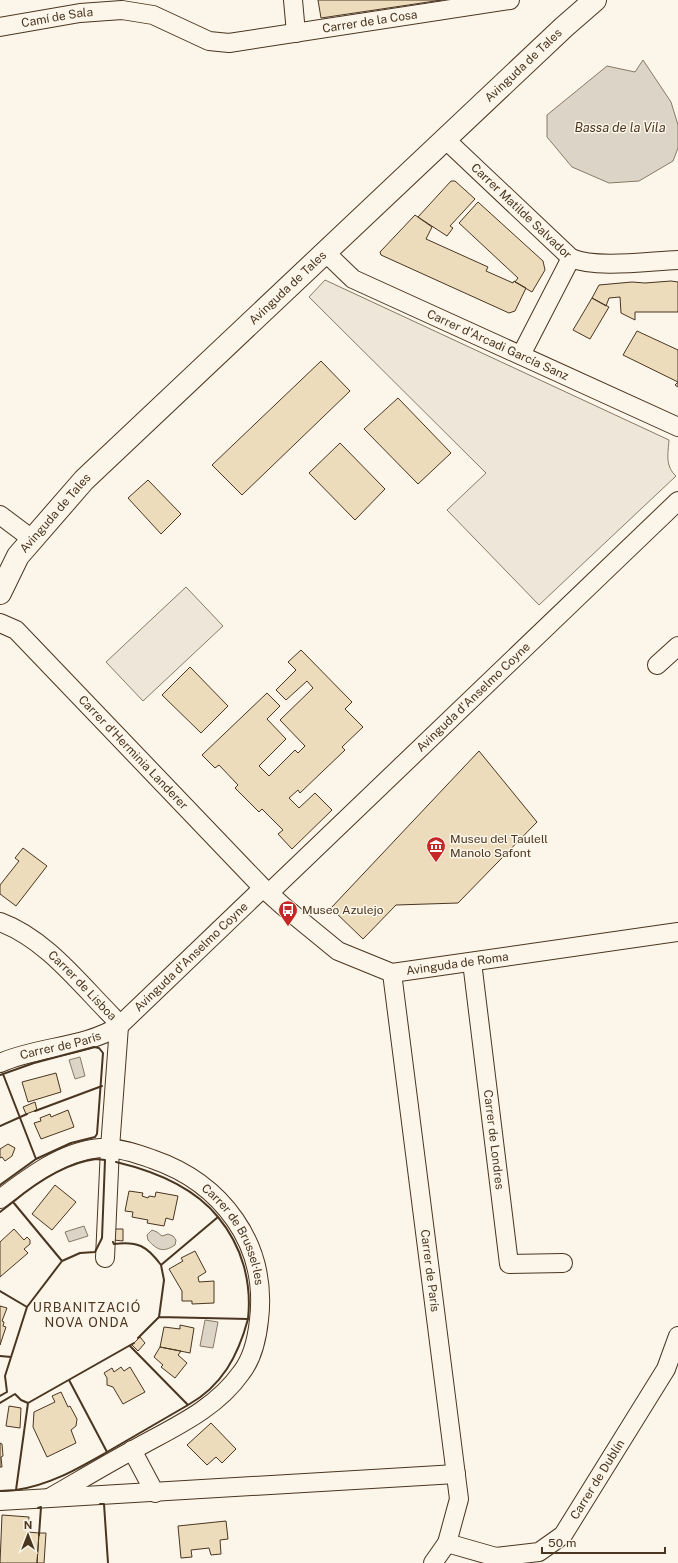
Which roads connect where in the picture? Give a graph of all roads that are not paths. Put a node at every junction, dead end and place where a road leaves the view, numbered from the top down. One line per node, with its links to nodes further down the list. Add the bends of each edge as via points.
1 (292, 0): 5 (street)
2 (510, 0): 5 (street, Carrer de la Cosa)
3 (596, 0): 7 (main road, Avinguda de Tales)
4 (0, 26): 6 (street, Camí de Sala, via 80,13 122,10 153,15 210,41)
5 (296, 33): 6 (street, Carrer de la Cosa)
6 (229, 43)
7 (445, 139): 8 (main road, Avinguda de Tales); 9 (street, Carrer Matilde Salvador)
8 (325, 252): 11 (street, Carrer d'Arcadi García Sanz, via 353,279); 15 (main road, Avinguda de Tales, via 84,480)
9 (571, 258): 10 (street, Carrer Matilde Salvador, via 598,263); 11 (street)
10 (678, 260)
11 (521, 355): 12 (street, Carrer d'Arcadi García Sanz)
12 (678, 427)
13 (678, 501): 20 (street, Avinguda d'Anselmo Coyne)
14 (0, 515): 15 (street)
15 (32, 539): 16 (main road, Avinguda de Tales, via 18,556)
16 (0, 592)
17 (0, 623): 20 (street, Carrer d'Herminia Landerer, via 16,630)
18 (678, 646): 19 (street)
19 (657, 665)
20 (266, 891): 24 (street, Avinguda de Roma, via 338,951); 25 (street, Avinguda d'Anselmo Coyne)
21 (0, 922): 25 (street, Carrer de Lisboa, via 21,932 48,951)
22 (678, 932): 23 (street, Avinguda de Roma)
23 (472, 962): 24 (street, Avinguda de Roma); 30 (street, Carrer de Londres, via 510,1264)
24 (392, 973): 33 (street, Carrer de París)
25 (119, 1026): 26 (street, Carrer de París, via 99,1036 29,1053); 27 (street, Carrer de Lisboa)
26 (0, 1063)
27 (110, 1148): 28 (street, Carrer de Brussel·les, via 85,1151 59,1160); 29 (street, Carrer de Lisboa); 32 (street, Carrer de Brussel·les, via 139,1154 167,1165 202,1184 218,1198 237,1223 250,1248 260,1296 255,1344 242,1373 224,1393 198,1414)
28 (0, 1199)
29 (105, 1258)
30 (563, 1263)
31 (678, 1336): 37 (street, Carrer de Dublín, via 666,1369 563,1535 539,1552 496,1557)
32 (132, 1450): 34 (street); 35 (street, Carrer de Brussel·les)
33 (456, 1474): 34 (street, Carrer de Brussel·les); 37 (street, Carrer de París, via 459,1499)
34 (155, 1493): 35 (street, Carrer de Brussel·les)
35 (49, 1498): 36 (street, Carrer de Brussel·les)
36 (0, 1501)
37 (447, 1543): 38 (street, Carrer de París)
38 (433, 1563)

